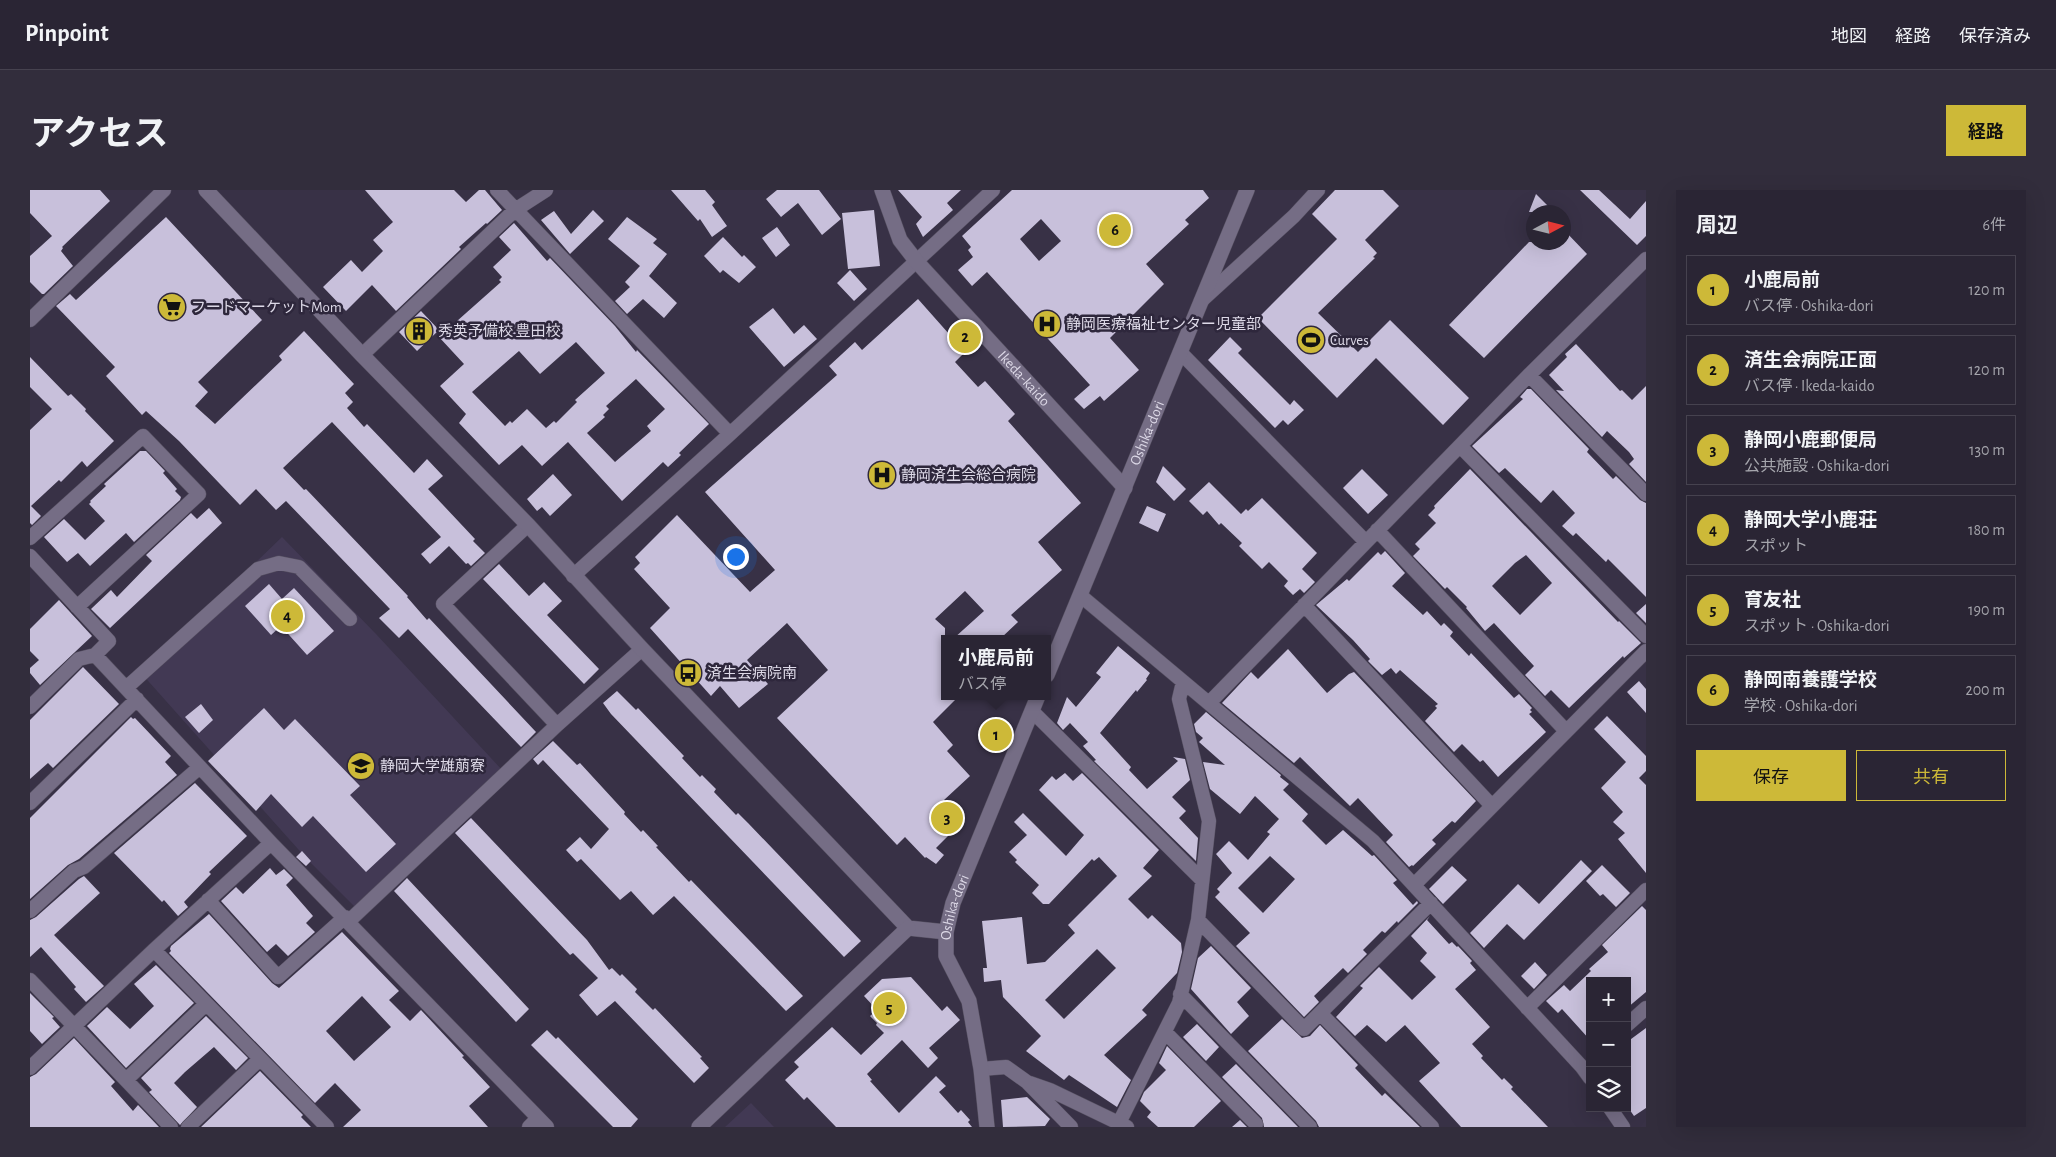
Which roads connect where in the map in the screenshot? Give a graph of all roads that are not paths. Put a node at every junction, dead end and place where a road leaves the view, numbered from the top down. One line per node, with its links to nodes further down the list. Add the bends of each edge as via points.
1 (164, 190): 13 (street)
2 (206, 190): 15 (street)
3 (497, 190): 9 (street)
4 (546, 190): 9 (street)
5 (882, 190): 10 (street, Ikeda-kaido, via 900,240)
6 (993, 190): 10 (street)
7 (1247, 190): 12 (street, Oshika-dori)
8 (1318, 190): 12 (street)
9 (515, 210): 15 (street); 17 (street)
10 (917, 262): 17 (street); 19 (street, Ikeda-kaido)
11 (1644, 265): 16 (street)
12 (1201, 302): 14 (street, Oshika-dori)
13 (30, 320)
14 (1180, 352): 19 (street, Oshika-dori); 24 (street)
15 (362, 354): 21 (street)
16 (1529, 375): 18 (street); 20 (street)
17 (730, 434): 26 (street)
18 (1461, 446): 22 (street); 31 (street)
19 (1125, 488): 27 (street, Oshika-dori)
20 (1646, 494)
21 (528, 525): 26 (street); 43 (street, via 443,604)
22 (1377, 530): 24 (street); 44 (street)
23 (30, 538): 29 (street, via 143,436 199,494)
24 (1366, 542): 28 (street)
25 (30, 556): 29 (street)
26 (573, 576): 32 (street)
27 (1081, 596): 35 (street, Oshika-dori); 36 (street)
28 (1304, 605): 40 (street); 47 (street)
29 (77, 608): 34 (street, via 109,640)
30 (350, 619): 37 (street, via 299,567 279,563 258,569)
31 (1646, 636)
32 (642, 649): 43 (street); 57 (street)
33 (1646, 651): 44 (street)
34 (95, 655): 37 (street); 41 (street, via 79,659)
35 (1051, 666)
36 (1184, 682): 40 (street); 49 (street, via 1179,699 1209,821)
37 (126, 688): 38 (street)
38 (137, 699): 45 (street); 46 (street)
39 (1036, 700): 42 (street, Oshika-dori)
40 (1209, 703): 50 (street, via 1373,841)
41 (30, 707)
42 (1032, 711): 49 (street); 58 (street, Oshika-dori, via 953,903)
43 (557, 725): 55 (street)
44 (1566, 731): 47 (street)
45 (200, 767): 48 (street); 54 (street)
46 (30, 802)
47 (1492, 806): 50 (street)
48 (271, 843): 52 (street); 55 (street)
49 (1201, 879): 56 (street)
50 (1414, 885): 53 (street)
51 (1646, 890): 63 (street)
52 (208, 900): 55 (street, via 278,977); 59 (street)
53 (1431, 903): 63 (street); 65 (street)
54 (30, 911)
55 (347, 919): 76 (street)
56 (1198, 920): 61 (street); 65 (street, via 1304,1029)
57 (908, 928): 58 (street); 82 (street)
58 (946, 932): 72 (street, Oshika-dori, via 946,956 969,1001)
59 (154, 950): 62 (street); 67 (street)
60 (30, 980): 67 (street)
61 (1180, 994): 68 (street); 85 (street)
62 (206, 1004): 69 (street); 73 (street)
63 (1528, 1008): 70 (street)
64 (1646, 1008): 66 (street)
65 (1321, 1014): 86 (street)
66 (1631, 1022)
67 (75, 1027): 71 (street); 73 (street)
68 (1165, 1032): 77 (street); 78 (street)
69 (260, 1059): 80 (street); 81 (street)
70 (1586, 1067)
71 (30, 1068)
72 (981, 1069): 74 (street, via 1006,1067); 83 (street, Oshika-dori)
73 (126, 1080): 79 (street)
74 (1027, 1082): 78 (street, via 1050,1090); 84 (street)
75 (1613, 1112): 87 (street)
76 (538, 1124)
77 (1256, 1124)
78 (1121, 1126)
79 (171, 1127)
80 (188, 1127)
81 (326, 1127)
82 (699, 1127)
83 (986, 1127)
84 (1071, 1127)
85 (1310, 1127)
86 (1432, 1127)
87 (1623, 1127)

